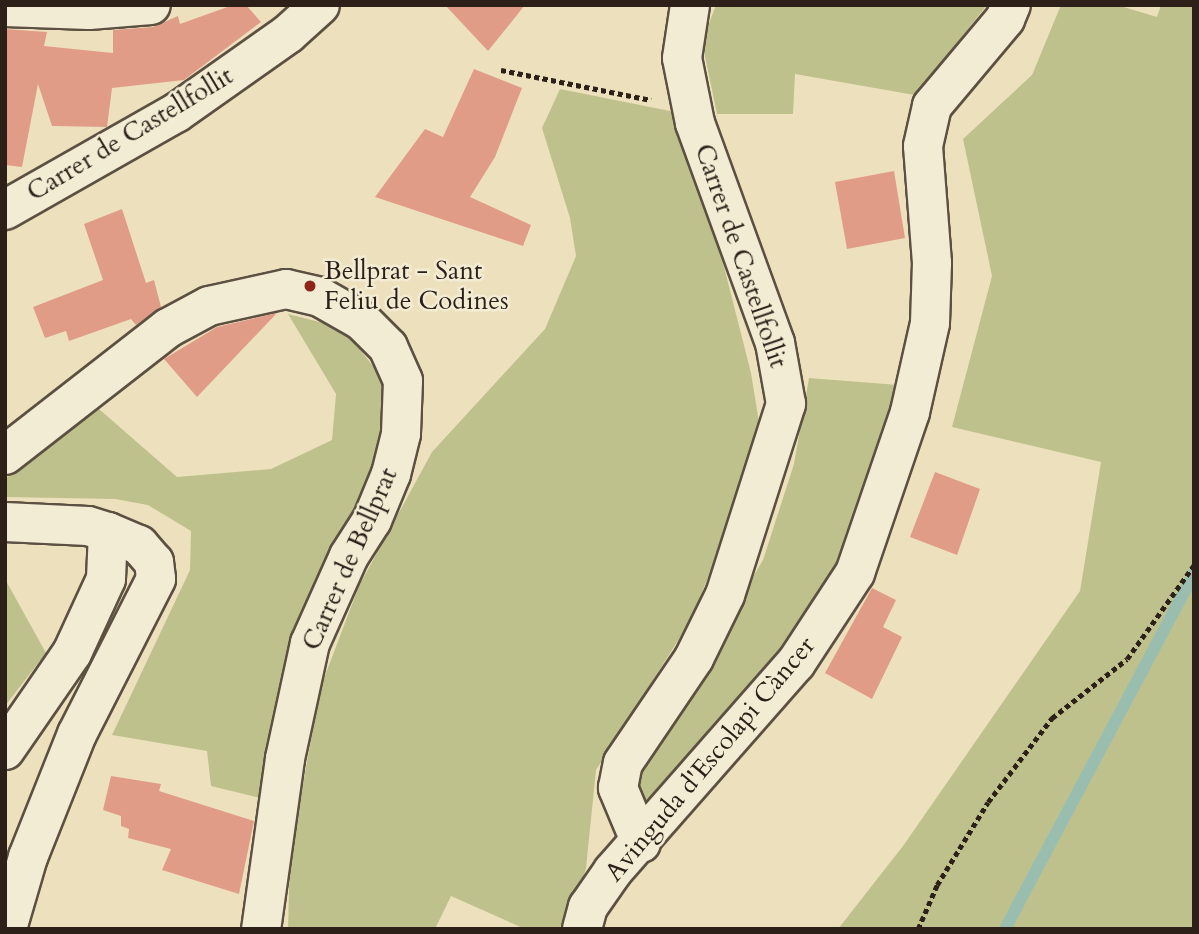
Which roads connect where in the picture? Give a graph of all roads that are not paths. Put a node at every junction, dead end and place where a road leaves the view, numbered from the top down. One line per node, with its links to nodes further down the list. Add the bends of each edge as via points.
1 (150, 5): 5 (street, via 89,10)
2 (320, 5): 6 (street, Carrer de Castellfollit, via 288,34 176,113)
3 (690, 5): 11 (street, Carrer de Castellfollit, via 682,58 693,108 775,343 786,404 725,595 694,658 623,763 618,788)
4 (1010, 5): 11 (street, Avinguda d'Escolapi Càncer, via 1005,19 932,106 923,146 932,251 930,323 910,412 855,573 796,663)
5 (5, 8)
6 (5, 210)
7 (5, 455): 13 (street, Carrer de Bellprat, via 168,328 209,306 286,289 320,297 362,321 388,347 402,381 401,434 372,520 349,556 310,643 285,759)
8 (5, 522): 9 (street, via 88,526)
9 (108, 532): 10 (street, via 106,579 72,653); 12 (street, via 139,545 154,562 156,579 77,734 28,858)
10 (5, 750)
11 (641, 843): 14 (street, Avinguda d'Escolapi Càncer, via 588,907)
12 (7, 929)
13 (261, 929)
14 (582, 929)

